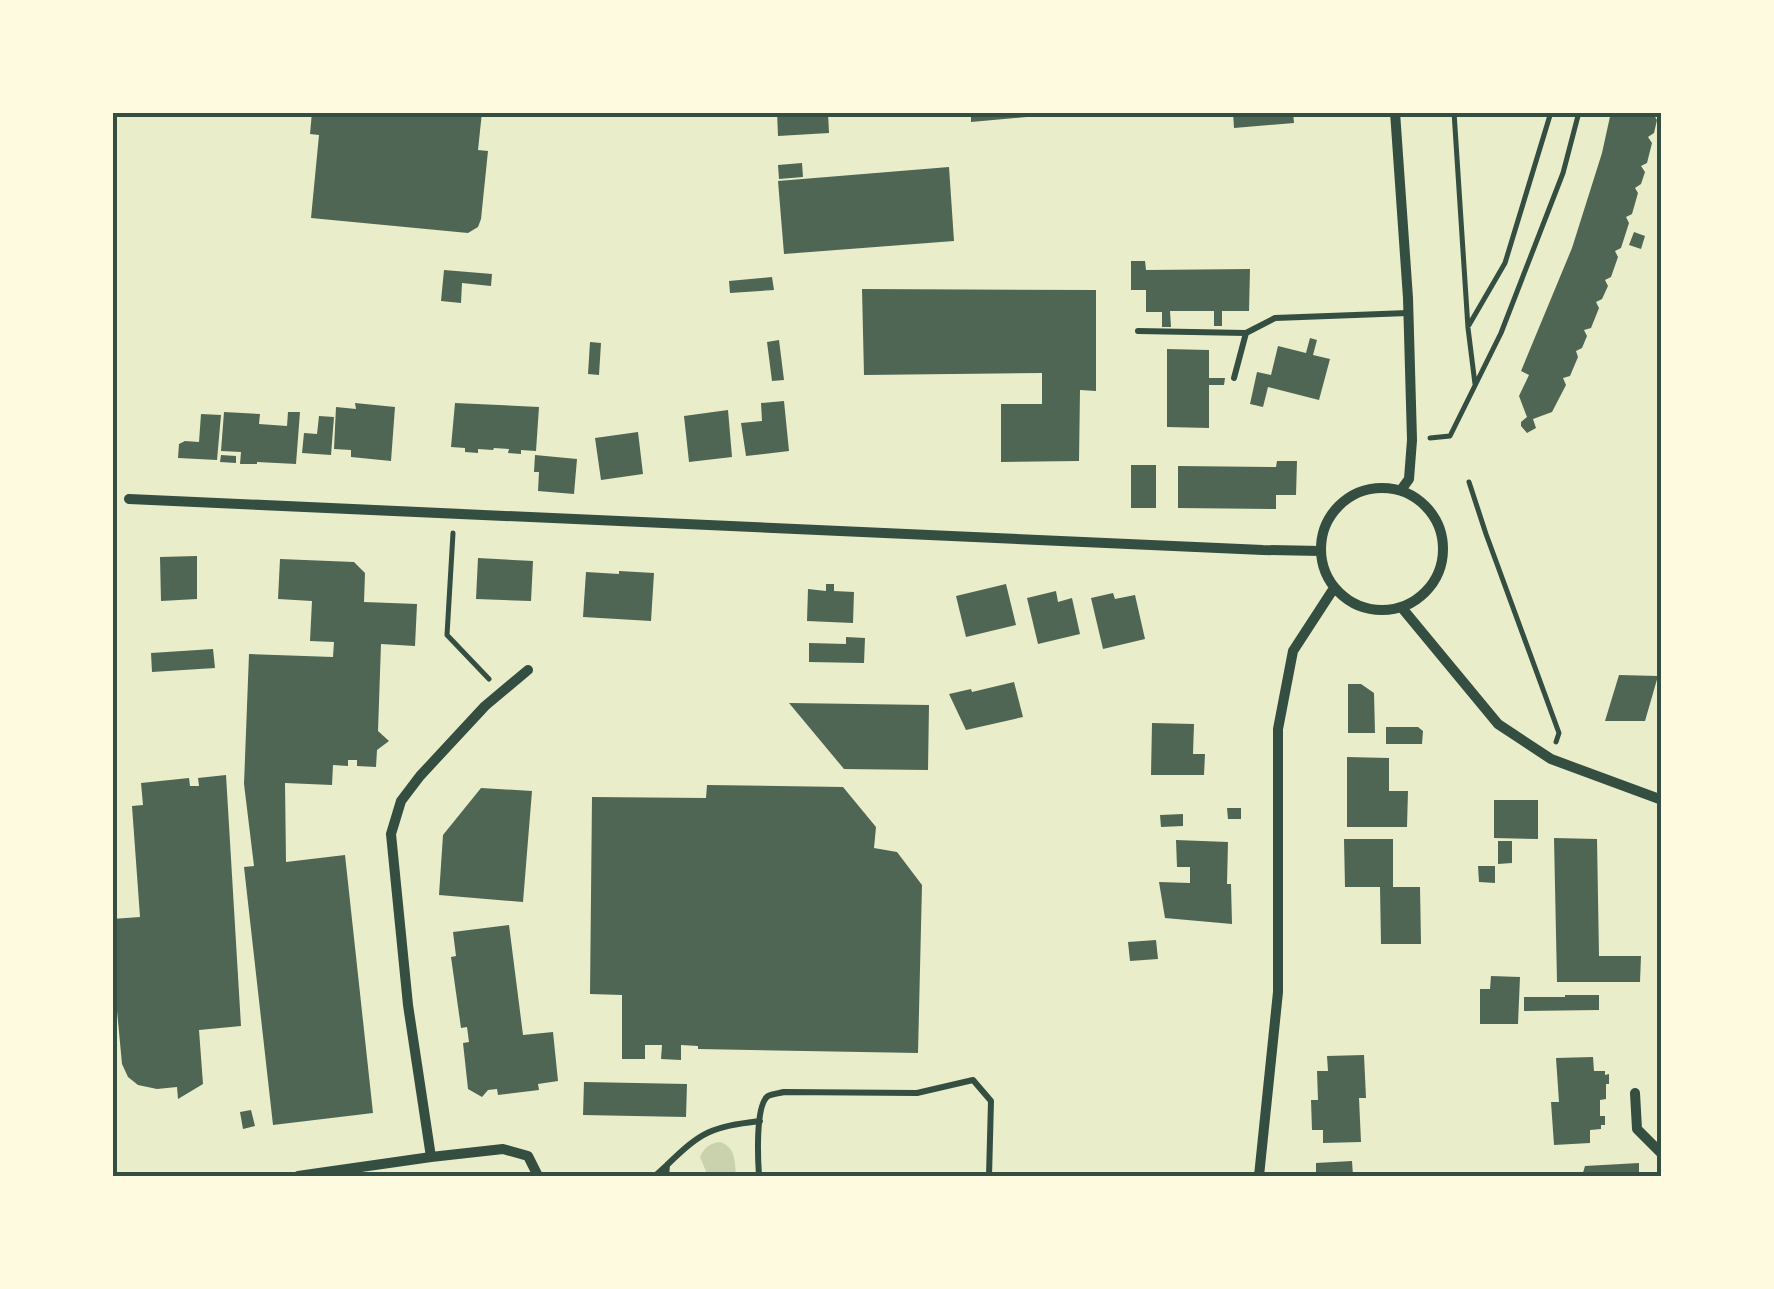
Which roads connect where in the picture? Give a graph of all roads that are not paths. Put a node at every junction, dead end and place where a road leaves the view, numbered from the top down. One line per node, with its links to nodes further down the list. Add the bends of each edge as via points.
1 (1395, 112): 2 (street)
2 (1409, 313): 4 (lane, via 1275,318); 6 (street, via 1412,440 1409,480)
3 (1138, 331): 4 (lane)
4 (1246, 334): 5 (lane)
5 (1234, 378)
6 (1401, 490): 8 (street, via 1382,487 1346,500 1332,514); 10 (street, via 1432,512 1444,549 1432,585)
7 (129, 499): 8 (street)
8 (1321, 551): 9 (street)
9 (1334, 588): 10 (street, via 1365,609); 24 (street, via 1292,651 1278,728 1278,992)
10 (1402, 608): 12 (street, via 1498,724 1551,759)
11 (528, 670): 16 (street, via 420,776 401,801 391,834)
12 (1662, 800)
13 (1636, 1093): 15 (street, via 1637,1130)
14 (760, 1121): 17 (lane, via 694,1138); 22 (lane); 23 (lane, via 763,1101 784,1092 917,1093 973,1080 991,1101)
15 (1662, 1154)
16 (431, 1156): 18 (street); 19 (street, via 503,1149 528,1156)
17 (667, 1165): 20 (lane); 21 (lane)
18 (298, 1176)
19 (538, 1176)
20 (655, 1176)
21 (666, 1176)
22 (758, 1176)
23 (989, 1176)
24 (1260, 1176)

